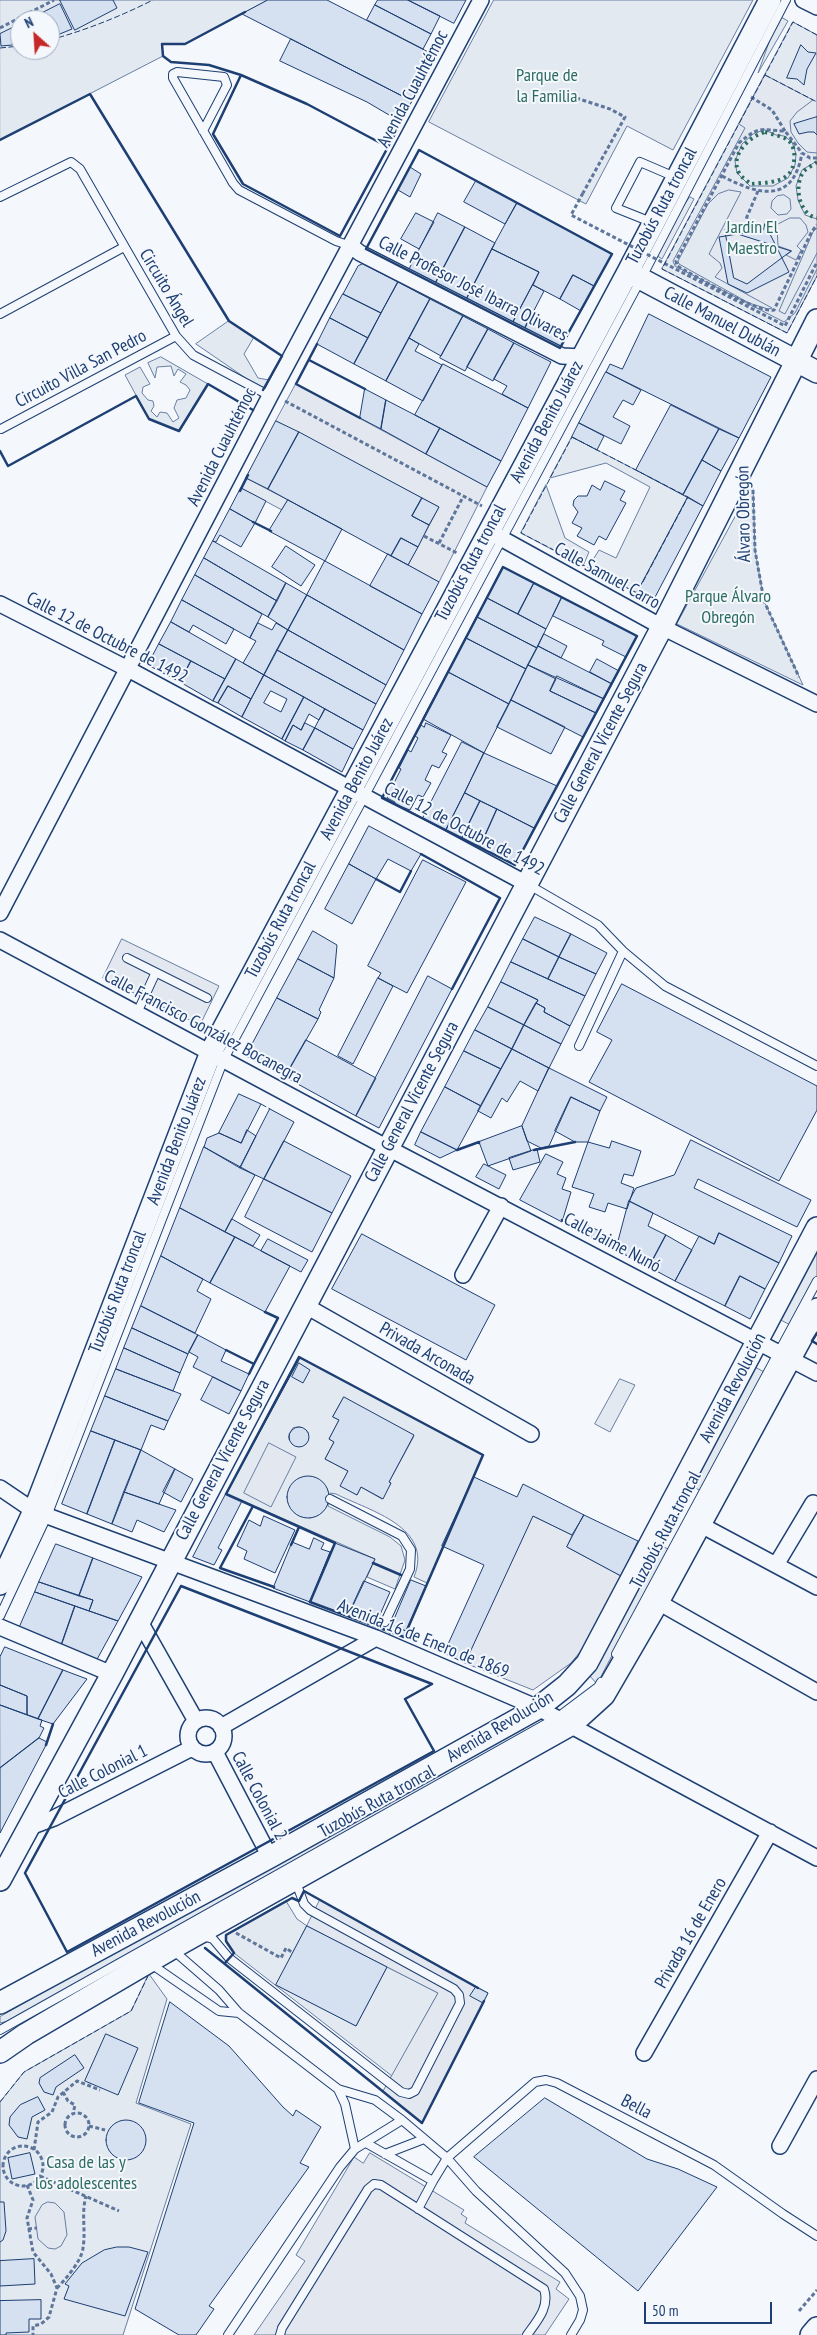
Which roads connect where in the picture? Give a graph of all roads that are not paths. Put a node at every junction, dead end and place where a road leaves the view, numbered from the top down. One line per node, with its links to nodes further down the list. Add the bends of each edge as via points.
1 (481, 0): 10 (street, Avenida Cuauhtémoc)
2 (770, 0): 7 (main road, Avenida Benito Juárez)
3 (786, 0): 12 (lane, Tuzobús Ruta troncal)
4 (803, 0): 5 (street)
5 (817, 7)
6 (203, 131): 6 (lane, via 227,81 224,77 177,72 173,78); 10 (lane, via 239,190)
7 (677, 178): 9 (main road, Avenida Benito Juárez); 9 (lane, via 640,162 616,208)
8 (0, 197): 11 (lane, Circuito Ángel, via 71,162 80,169)
9 (653, 223): 12 (main road, Avenida Benito Juárez)
10 (351, 246): 16 (street, Calle Profesor José Ibarra Olivares, via 562,356); 19 (street, Avenida Cuauhtémoc)
11 (124, 247): 13 (lane); 15 (lane, Circuito Ángel)
12 (634, 276): 16 (main road, Avenida Benito Juárez); 17 (main road, Calle Manuel Dublán); 21 (lane, Tuzobús Ruta troncal)
13 (0, 314)
14 (817, 320): 17 (main road, Calle General Vicente Segura)
15 (176, 336): 19 (lane, Circuito Ángel, via 193,355); 20 (lane, Circuito Villa San Pedro)
16 (582, 357): 21 (main road, Avenida Benito Juárez)
17 (796, 361): 18 (main road, Calle Manuel Dublán); 23 (main road, Calle General Vicente Segura)
18 (817, 372)
19 (270, 396): 24 (street, Avenida Cuauhtémoc)
20 (1, 429)
21 (494, 535): 23 (street, Calle Samuel Carro); 26 (main road, Avenida Benito Juárez)
22 (1, 606): 24 (street, Calle 12 de Octubre de 1492)
23 (662, 627): 25 (street, Calle Samuel Carro); 27 (main road, Calle General Vicente Segura)
24 (128, 670): 26 (street, Calle 12 de Octubre de 1492); 28 (street, Avenida Cuauhtémoc)
25 (813, 702)
26 (358, 793): 27 (street, Calle 12 de Octubre de 1492); 36 (main road, Avenida Benito Juárez)
27 (527, 884): 30 (lane, Calle 12 de Octubre de 1492, via 598,924); 38 (main road, Calle General Vicente Segura)
28 (0, 913)
29 (0, 940): 34 (street, Calle Francisco González Bocanegra)
30 (623, 951): 35 (lane); 37 (lane, Calle 12 de Octubre de 1492, via 665,986)
31 (127, 958): 32 (lane)
32 (155, 974): 33 (lane); 34 (lane)
33 (207, 998)
34 (137, 1012): 36 (street, Calle Francisco González Bocanegra)
35 (579, 1046)
36 (217, 1055): 38 (street, Calle Francisco González Bocanegra); 52 (main road, Avenida Benito Juárez)
37 (817, 1066)
38 (388, 1148): 39 (street, Calle Jaime Nunó); 43 (main road, Calle General Vicente Segura)
39 (501, 1206): 41 (street); 45 (street, Calle Jaime Nunó)
40 (817, 1228): 45 (main road, Avenida Revolución)
41 (464, 1275)
42 (817, 1281): 46 (lane, Tuzobús Ruta troncal)
43 (306, 1306): 48 (street, Privada Arconada); 54 (main road, Calle General Vicente Segura)
44 (817, 1309): 46 (main road, Avenida Revolución)
45 (758, 1341): 46 (street, Calle Jaime Nunó); 67 (main road, Avenida Revolución, via 587,1663 568,1684)
46 (785, 1355): 47 (street, Calle Jaime Nunó); 53 (main road, Avenida Revolución); 63 (lane, Tuzobús Ruta troncal)
47 (817, 1374)
48 (531, 1434)
49 (0, 1488): 52 (street, Avenida 16 de Enero de 1869)
50 (330, 1499): 62 (lane, via 402,1536 411,1550 410,1569)
51 (812, 1503): 55 (street)
52 (41, 1514): 54 (street, Avenida 16 de Enero de 1869); 56 (main road, Avenida Benito Juárez); 59 (lane)
53 (700, 1525): 55 (street); 58 (main road, Avenida Revolución)
54 (170, 1562): 60 (main road, Calle General Vicente Segura); 62 (street, Avenida 16 de Enero de 1869)
55 (776, 1565): 57 (street)
56 (0, 1584)
57 (817, 1587)
58 (658, 1602): 66 (street); 68 (main road, Avenida Revolución, via 604,1695)
59 (0, 1616)
60 (139, 1620): 64 (main road, Calle General Vicente Segura); 69 (street)
61 (0, 1627): 64 (street)
62 (381, 1630): 67 (street, Avenida 16 de Enero de 1869); 70 (street)
63 (612, 1661)
64 (112, 1674): 73 (main road, Calle General Vicente Segura)
65 (603, 1678): 68 (lane, Tuzobús Ruta troncal)
66 (817, 1692)
67 (538, 1708): 68 (street, Avenida 16 de Enero de 1869); 75 (main road, Avenida Revolución)
68 (565, 1720): 74 (street, Avenida 16 de Enero de 1869); 77 (main road, Avenida Revolución); 83 (lane, Tuzobús Ruta troncal)
69 (196, 1721): 70 (street, via 207,1718 218,1722); 71 (street, via 188,1736)
70 (221, 1727): 72 (street, via 223,1743)
71 (192, 1748): 72 (street, via 202,1754); 73 (street, Calle Colonial 1)
72 (215, 1752): 75 (street, Calle Colonial 2)
73 (30, 1827): 78 (main road, Calle General Vicente Segura)
74 (770, 1832): 76 (street, Avenida 16 de Enero de 1869); 87 (street, Privada 16 de Enero)
75 (270, 1857): 81 (main road, Avenida Revolución)
76 (817, 1858)
77 (302, 1875): 79 (main road, Avenida Revolución); 79 (lane, via 298,1886 304,1904 310,1910 454,1989 459,1995 460,2003 415,2091 409,2094 401,2092 229,1958 213,1938 206,1936 187,1947)
78 (0, 1880)
79 (171, 1949): 80 (main road, Avenida Revolución); 82 (lane, via 219,1990)
80 (149, 1962): 82 (lane, via 219,2012); 84 (main road, Avenida Revolución)
81 (0, 2003)
82 (239, 2013): 89 (lane)
83 (0, 2030)
84 (26, 2034): 85 (main road); 86 (main road, Avenida Revolución)
85 (0, 2037)
86 (0, 2052)
87 (644, 2053)
88 (817, 2079): 93 (street)
89 (338, 2089): 90 (lane, via 375,2100); 94 (lane, via 345,2104)
90 (402, 2120): 91 (lane); 92 (lane)
91 (424, 2139): 95 (lane); 96 (lane)
92 (366, 2143): 94 (lane); 95 (lane)
93 (780, 2146)
94 (355, 2149): 101 (lane)
95 (385, 2154): 97 (lane)
96 (447, 2158): 97 (lane, Bella); 99 (lane, Bella, via 535,2082 546,2080 714,2165); 104 (lane, via 476,2191 574,2283 583,2310)
97 (433, 2181): 98 (lane, Bella)
98 (418, 2209): 102 (lane, via 381,2185 374,2184 368,2189); 103 (lane, via 544,2289 544,2310)
99 (817, 2236)
100 (817, 2328): 105 (main road)
101 (228, 2335)
102 (280, 2335)
103 (527, 2335)
104 (571, 2335)
105 (811, 2335)

